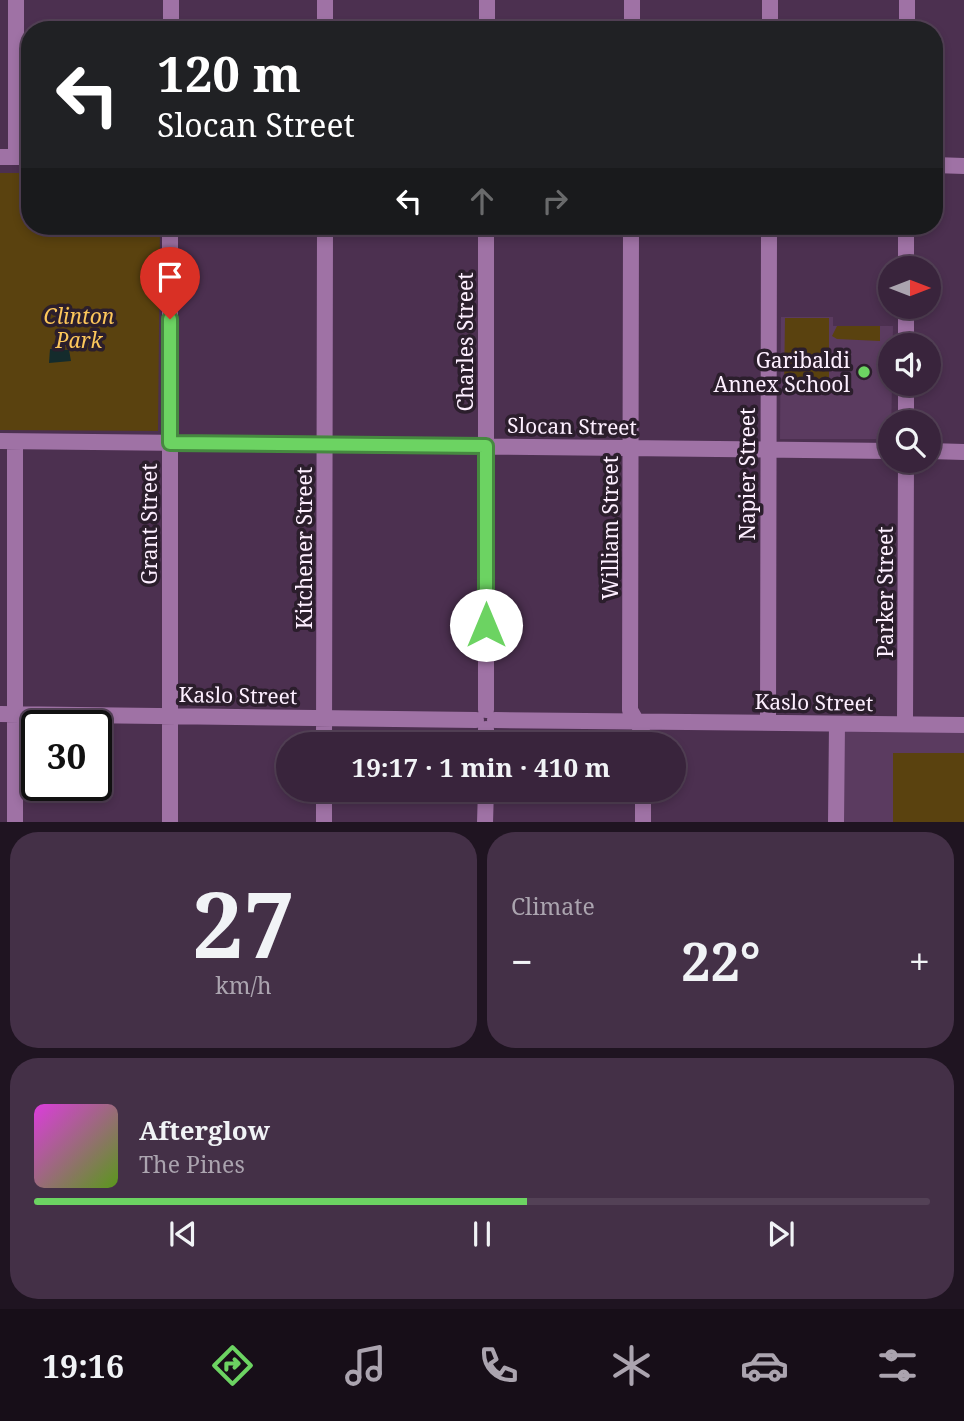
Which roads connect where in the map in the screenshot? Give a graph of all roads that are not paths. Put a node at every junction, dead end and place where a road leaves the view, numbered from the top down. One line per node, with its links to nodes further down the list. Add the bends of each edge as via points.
1 (16, 0): 14 (street)
2 (171, 0): 8 (street)
3 (325, 0): 9 (street)
4 (487, 0): 10 (street)
5 (632, 0): 11 (street)
6 (770, 0): 12 (street)
7 (907, 0): 13 (street)
8 (171, 21)
9 (325, 21)
10 (487, 21)
11 (632, 21)
12 (769, 21)
13 (907, 21)
14 (15, 157)
15 (943, 165): 16 (street)
16 (964, 166)
17 (170, 235): 25 (street, Grant Street)
18 (324, 235): 26 (street, Kitchener Street)
19 (486, 235): 27 (street, Charles Street)
20 (631, 235): 28 (street, William Street)
21 (769, 235): 29 (street, Napier Street)
22 (906, 235): 23 (street)
23 (906, 256)
24 (8, 441): 25 (street, Slocan Street); 34 (street)
25 (170, 443): 26 (street, Slocan Street); 35 (street, Grant Street)
26 (325, 444): 27 (street, Slocan Street); 36 (street, Kitchener Street)
27 (486, 446): 28 (street, Slocan Street); 39 (street, Charles Street)
28 (632, 448): 29 (street, Slocan Street); 37 (street, William Street, via 630,710)
29 (768, 450): 30 (street, Slocan Street); 38 (street, Napier Street)
30 (878, 451)
31 (941, 451): 32 (street)
32 (964, 452)
33 (906, 473): 41 (street, Parker Street)
34 (8, 714): 35 (street, Kaslo Street); 48 (street)
35 (170, 716): 36 (street, Kaslo Street); 49 (street, Grant Street)
36 (324, 717): 39 (street, Kaslo Street); 43 (street, Kitchener Street)
37 (637, 722): 38 (street, Kaslo Street); 39 (street, Kaslo Street); 44 (street, William Street)
38 (768, 723): 40 (street, Kaslo Street)
39 (486, 724)
40 (836, 724): 41 (street, Kaslo Street); 53 (street)
41 (905, 724): 42 (street, Kaslo Street)
42 (964, 725)
43 (324, 732)
44 (642, 732)
45 (324, 802): 50 (street)
46 (486, 802): 51 (street)
47 (643, 802): 52 (street)
48 (15, 822)
49 (170, 822)
50 (324, 822)
51 (485, 822)
52 (643, 822)
53 (836, 822)

